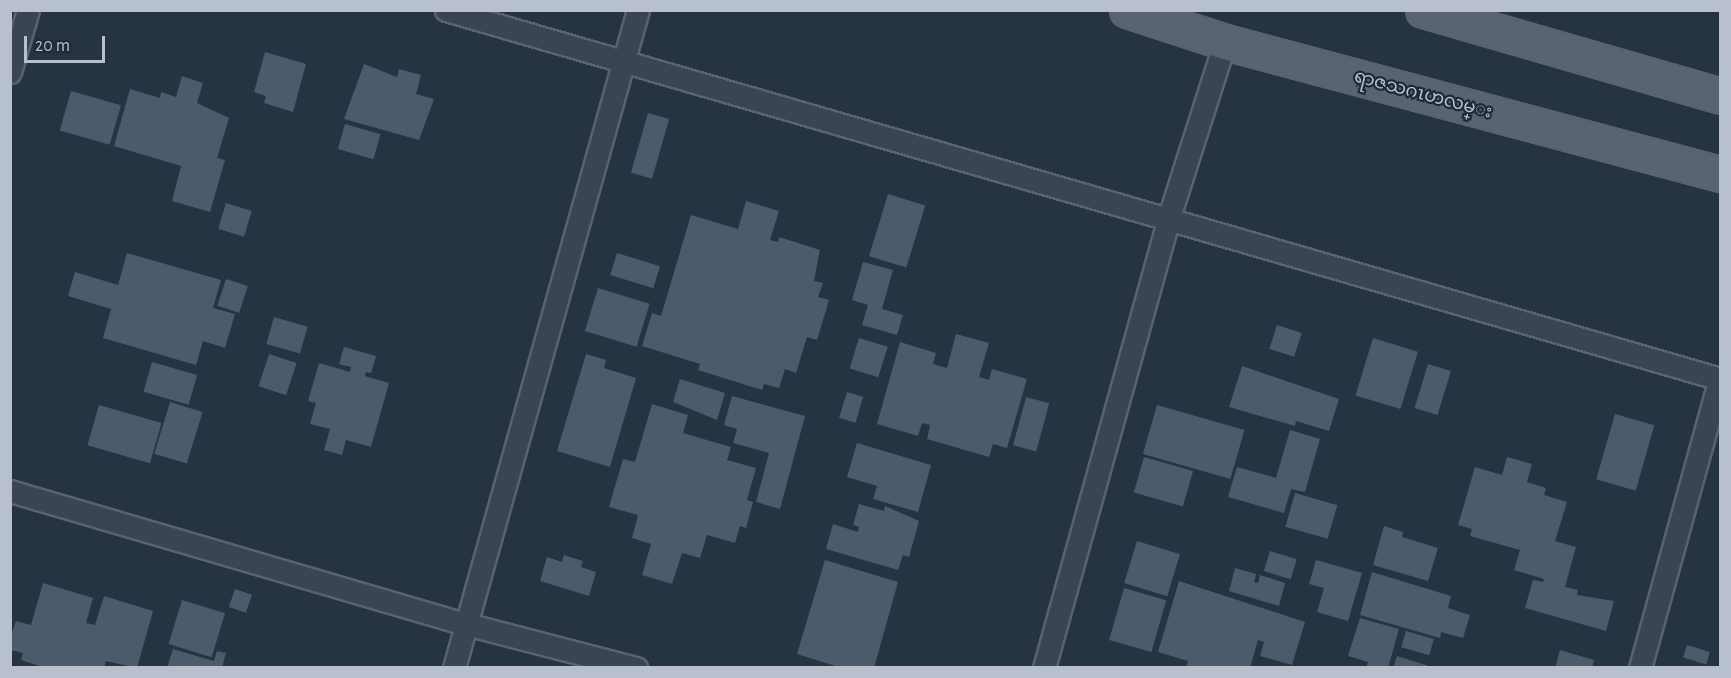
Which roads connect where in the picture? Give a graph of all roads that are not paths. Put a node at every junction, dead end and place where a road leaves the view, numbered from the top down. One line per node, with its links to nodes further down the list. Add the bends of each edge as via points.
1 (28, 10): 8 (street)
2 (446, 10): 7 (street)
3 (639, 10): 7 (street)
4 (1127, 10): 6 (main road, ရာဇသဂၤဟလမ္း)
5 (1423, 10): 9 (main road)
6 (1225, 42): 10 (main road, ရာဇသဂၤဟလမ္း); 11 (street)
7 (624, 60): 11 (street); 14 (street)
8 (10, 72)
9 (1720, 96)
10 (1720, 174)
11 (1169, 217): 12 (street); 17 (street)
12 (1720, 379): 18 (street)
13 (10, 491): 14 (street)
14 (466, 624): 15 (street); 16 (street)
15 (454, 668)
16 (636, 668)
17 (1044, 668)
18 (1640, 668)

